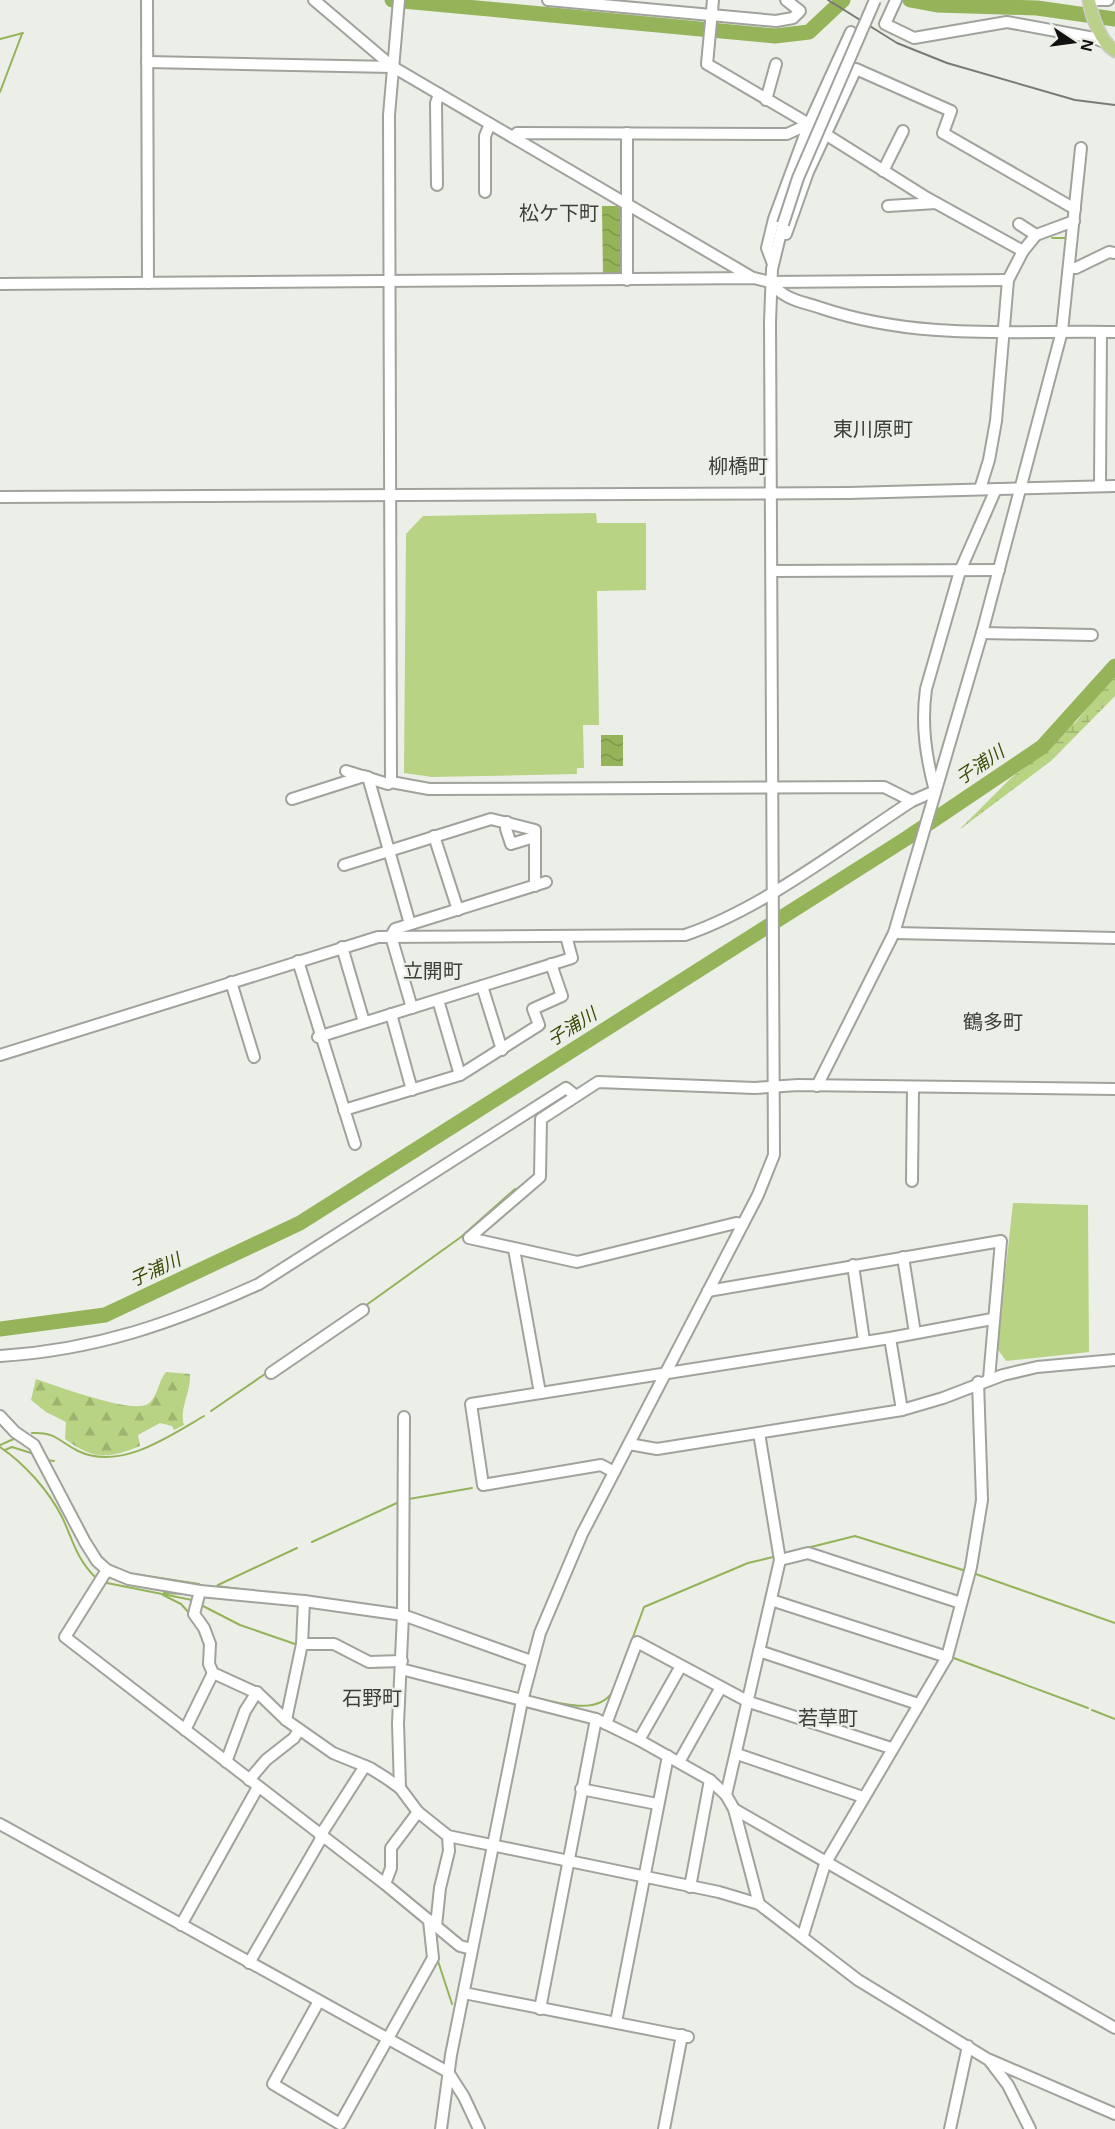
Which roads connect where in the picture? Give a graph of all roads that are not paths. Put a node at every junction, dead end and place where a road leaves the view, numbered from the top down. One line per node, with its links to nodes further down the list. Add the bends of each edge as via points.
1 (147, 0): 16 (street)
2 (314, 0): 18 (street)
3 (399, 0): 18 (street)
4 (548, 0): 10 (street)
5 (713, 0): 12 (street)
6 (786, 0): 12 (street, via 800,11 788,19)
7 (875, 0): 41 (street, bridge, via 798,178)
8 (1108, 0): 11 (street)
9 (895, 1): 14 (street, via 885,24 915,38 1007,22 1094,38)
10 (619, 3): 12 (street)
11 (1092, 3): 14 (main road, via 1097,24)
12 (711, 18): 21 (street, via 707,64)
13 (851, 32): 15 (street)
14 (1111, 47)
15 (838, 60): 19 (street); 23 (street)
16 (147, 62): 18 (street); 48 (street)
17 (776, 64): 21 (street)
18 (393, 67): 20 (street); 46 (street, via 388,115)
19 (856, 69): 26 (street); 35 (street, via 951,111 944,133)
20 (439, 94): 22 (street); 30 (street)
21 (766, 100): 23 (street)
22 (490, 124): 27 (street); 31 (street, via 485,136)
23 (809, 124): 25 (street, via 787,134); 26 (street); 41 (street, via 774,219 767,248)
24 (903, 131): 29 (street)
25 (627, 133): 27 (street, via 517,132); 33 (street)
26 (825, 134): 29 (street); 41 (street)
27 (513, 137): 33 (street)
28 (1081, 148): 35 (street)
29 (884, 171): 32 (street)
30 (437, 186)
31 (486, 192)
32 (937, 203): 34 (street); 39 (street)
33 (627, 204): 43 (street); 44 (street)
34 (888, 206)
35 (1075, 209): 36 (street)
36 (1074, 222): 38 (street); 42 (street)
37 (1019, 224): 38 (street)
38 (1036, 235): 39 (street)
39 (1023, 251): 45 (street)
40 (1115, 253): 42 (street)
41 (773, 264): 47 (street)
42 (1069, 268): 50 (street)
43 (754, 278): 44 (street); 47 (street)
44 (627, 280): 46 (street)
45 (1008, 280): 47 (street); 51 (street)
46 (389, 282): 48 (street); 60 (street)
47 (770, 282): 51 (street, via 781,295 863,321 932,332); 59 (street)
48 (148, 283): 49 (street)
49 (0, 284)
50 (1062, 331): 51 (street); 52 (street); 56 (street)
51 (1005, 332): 57 (street, via 996,421)
52 (1101, 332): 53 (street); 54 (street)
53 (1115, 332)
54 (1100, 486): 55 (street); 56 (street)
55 (1115, 486)
56 (1021, 488): 58 (street); 62 (street)
57 (980, 489): 58 (street); 59 (street)
58 (996, 489): 64 (street)
59 (771, 494): 60 (street); 63 (street)
60 (391, 496): 61 (street); 69 (street)
61 (0, 497)
62 (999, 570): 64 (street); 65 (street)
63 (772, 571): 64 (street); 70 (street)
64 (960, 571): 71 (street, via 923,708 924,747)
65 (982, 633): 66 (street); 71 (street)
66 (1092, 635)
67 (346, 771): 68 (street)
68 (366, 776): 69 (street); 72 (street); 77 (street)
69 (391, 782): 70 (street, via 429,789)
70 (772, 789): 73 (street, via 884,787); 79 (street)
71 (935, 791): 73 (street); 82 (street)
72 (292, 799)
73 (912, 801): 79 (street)
74 (507, 822): 75 (street, via 490,819); 76 (street, via 535,830); 76 (street, via 511,844)
75 (434, 836): 77 (street); 80 (street)
76 (534, 837): 80 (street, via 541,884)
77 (389, 850): 78 (street); 81 (street)
78 (344, 865)
79 (773, 895): 84 (street, via 685,935); 101 (street)
80 (458, 910): 81 (street)
81 (410, 924): 83 (street, via 395,929)
82 (894, 933): 85 (street); 100 (street)
83 (391, 936): 84 (street); 86 (street); 92 (street)
84 (566, 936): 88 (street, via 573,958)
85 (1115, 938)
86 (342, 947): 87 (street); 94 (street)
87 (298, 961): 89 (street); 95 (street)
88 (551, 964): 90 (street); 96 (street, via 562,996 533,1009 539,1025)
89 (231, 982): 97 (street); 98 (street)
90 (482, 986): 91 (street); 96 (street)
91 (438, 1000): 92 (street); 99 (street)
92 (412, 1008): 93 (street)
93 (391, 1014): 94 (street); 104 (street)
94 (364, 1022): 95 (street)
95 (319, 1036): 106 (street)
96 (502, 1050): 99 (street)
97 (0, 1054)
98 (254, 1057)
99 (460, 1075): 104 (street)
100 (817, 1086): 101 (street); 102 (street)
101 (773, 1087): 105 (street, via 598,1082); 109 (street, via 774,1155)
102 (913, 1088): 103 (street); 108 (street)
103 (1115, 1089)
104 (412, 1090): 106 (street)
105 (576, 1096): 110 (street, via 542,1119 540,1177 469,1238); 119 (street, via 566,1088 260,1284 142,1331 52,1353)
106 (344, 1110): 107 (street)
107 (355, 1144)
108 (912, 1181)
109 (743, 1224): 110 (street, via 577,1262); 113 (street)
110 (514, 1249): 124 (street)
111 (903, 1257): 112 (street); 115 (street, via 1001,1241); 116 (street)
112 (853, 1265): 113 (street); 118 (street)
113 (708, 1291): 122 (street)
114 (363, 1310): 121 (street)
115 (992, 1319): 116 (street); 123 (street)
116 (915, 1334): 117 (street)
117 (890, 1338): 118 (street); 125 (street)
118 (864, 1341): 122 (street)
119 (0, 1356)
120 (1115, 1360): 123 (street, via 1037,1367)
121 (271, 1373)
122 (664, 1374): 124 (street); 129 (street)
123 (984, 1381): 125 (street); 136 (street, via 982,1500)
124 (540, 1394): 130 (street, via 471,1404 483,1485 601,1465)
125 (902, 1410): 128 (street)
126 (0, 1416): 132 (street, via 34,1445 96,1561)
127 (405, 1417): 137 (street)
128 (759, 1433): 129 (street, via 657,1449); 131 (street)
129 (628, 1444): 130 (street)
130 (614, 1472): 141 (street, via 549,1606)
131 (780, 1560): 134 (street); 136 (street, via 808,1553)
132 (107, 1570): 133 (street, via 129,1579); 152 (street, via 65,1637)
133 (200, 1591): 135 (street); 144 (street, via 194,1614 210,1644 209,1664)
134 (771, 1600): 139 (street); 140 (street)
135 (304, 1601): 137 (street); 138 (street)
136 (961, 1603): 140 (street)
137 (403, 1615): 141 (street); 142 (street)
138 (303, 1644): 142 (street, via 334,1644 369,1662); 150 (street)
139 (759, 1651): 148 (street); 149 (street)
140 (947, 1657): 149 (street)
141 (531, 1661): 147 (street)
142 (401, 1665): 147 (street); 163 (street)
143 (681, 1666): 145 (street); 151 (street, via 637,1642); 154 (street)
144 (213, 1672): 146 (street); 152 (street)
145 (720, 1689): 148 (street); 159 (street)
146 (257, 1692): 150 (street); 158 (street, via 245,1711)
147 (522, 1701): 151 (street); 173 (street)
148 (748, 1702): 155 (street); 156 (street)
149 (918, 1704): 155 (street)
150 (286, 1720): 153 (street)
151 (601, 1721): 154 (street); 164 (street)
152 (185, 1730): 158 (street)
153 (299, 1730): 160 (street, via 333,1753); 162 (street, via 266,1760)
154 (639, 1740): 157 (street)
155 (891, 1748): 166 (street)
156 (737, 1754): 165 (street); 166 (street)
157 (668, 1756): 159 (street); 167 (street)
158 (226, 1762): 162 (street)
159 (680, 1762): 161 (street)
160 (365, 1766): 163 (street); 171 (street)
161 (710, 1780): 165 (street); 178 (street)
162 (253, 1784): 171 (street); 181 (street)
163 (400, 1788): 169 (street)
164 (582, 1789): 167 (street); 174 (street)
165 (726, 1795): 168 (street)
166 (863, 1797): 175 (street)
167 (657, 1804): 176 (street)
168 (734, 1809): 175 (street); 179 (street)
169 (418, 1812): 172 (street); 177 (street, via 391,1848 391,1868)
170 (0, 1824): 181 (street)
171 (321, 1836): 177 (street); 184 (street)
172 (448, 1836): 173 (street); 180 (street, via 449,1851)
173 (494, 1845): 174 (street); 183 (street)
174 (566, 1862): 176 (street); 187 (street)
175 (825, 1864): 182 (street); 189 (street)
176 (642, 1877): 178 (street); 188 (street)
177 (385, 1884): 180 (street)
178 (690, 1887): 179 (street)
179 (759, 1904): 182 (street)
180 (433, 1923): 183 (street, via 460,1946); 190 (street, via 433,1958)
181 (181, 1924): 184 (street)
182 (802, 1935): 191 (street, via 858,1980)
183 (472, 1949): 185 (street)
184 (249, 1963): 186 (street)
185 (464, 1993): 187 (street); 193 (street)
186 (319, 2001): 190 (street); 195 (street, via 273,2084)
187 (540, 2009): 188 (street)
188 (616, 2022): 198 (street, via 685,2036)
189 (1115, 2028)
190 (388, 2040): 193 (street); 195 (street)
191 (968, 2046): 192 (street); 199 (street)
192 (989, 2060): 194 (street); 200 (street, via 1008,2085)
193 (448, 2072): 196 (street); 197 (street)
194 (1115, 2115)
195 (345, 2127)
196 (441, 2129)
197 (479, 2129)
198 (664, 2129)
199 (950, 2129)
200 (1030, 2129)

